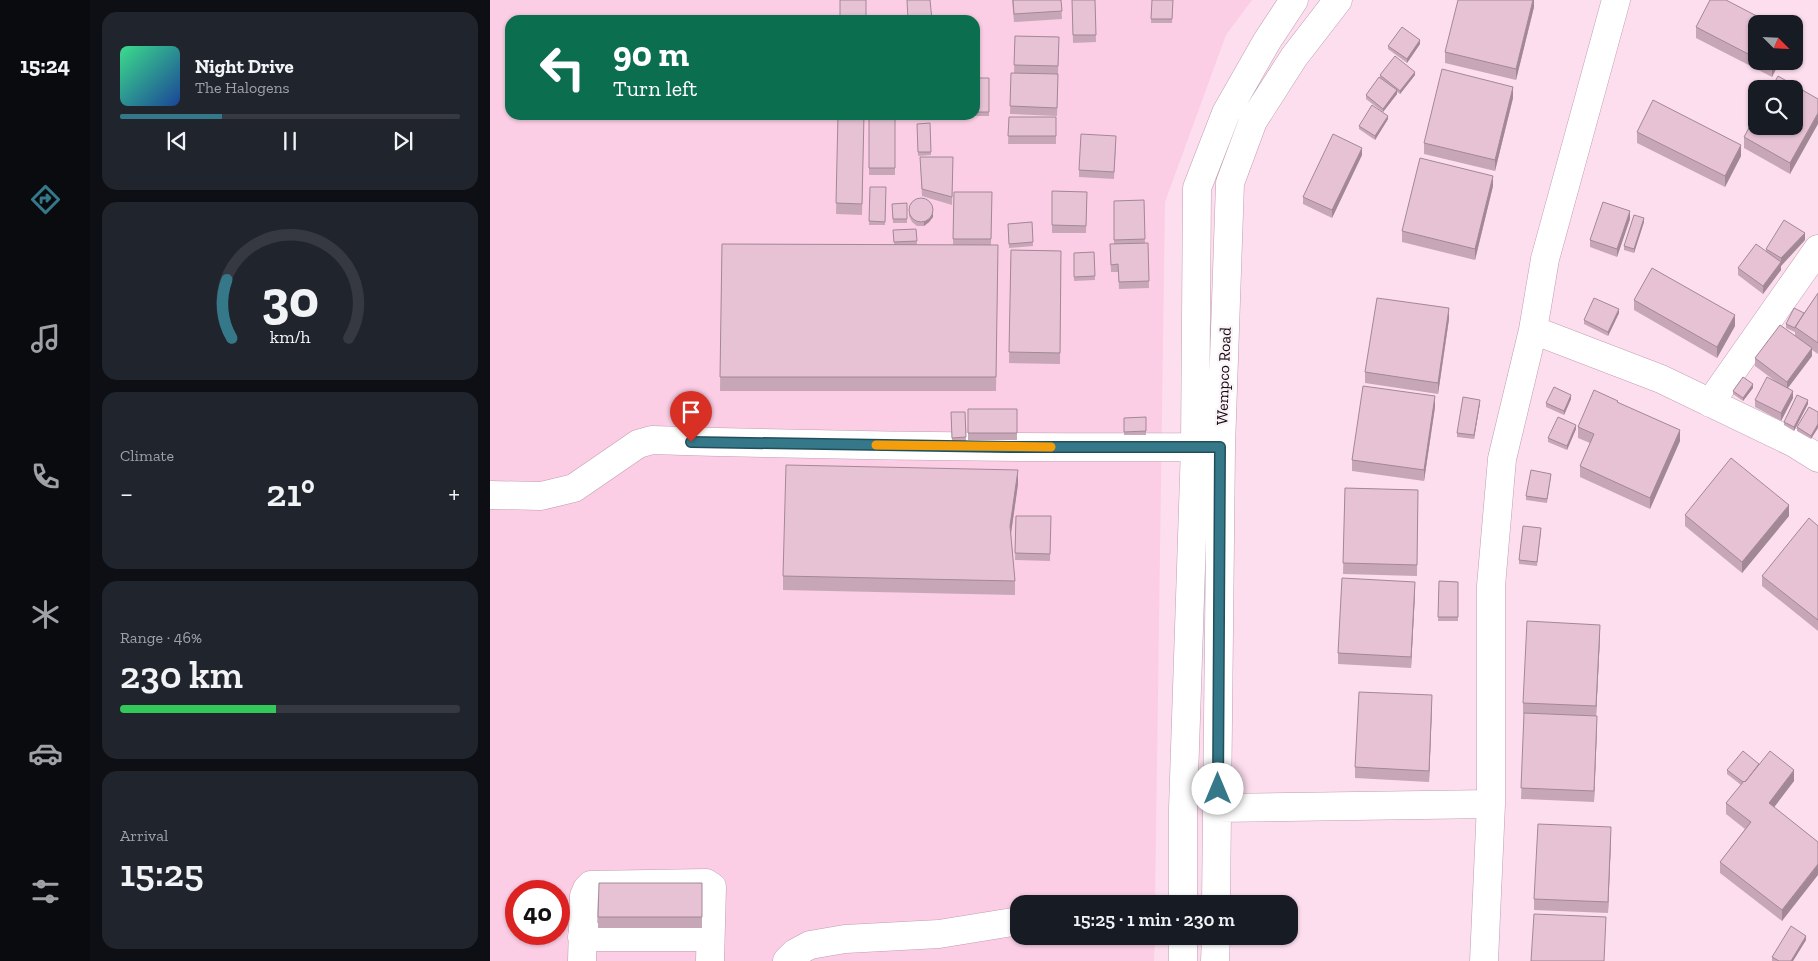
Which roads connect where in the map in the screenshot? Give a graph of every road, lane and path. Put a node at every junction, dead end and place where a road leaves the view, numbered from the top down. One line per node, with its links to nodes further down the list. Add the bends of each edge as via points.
1 (1294, 0): 7 (street, Wempco Road, via 1226,113 1197,188)
2 (1338, 0): 7 (street, Wempco Road, via 1294,57 1252,120 1230,183)
3 (1616, 0): 5 (street, via 1545,260)
4 (1818, 249): 6 (street)
5 (1533, 330): 6 (street, via 1660,379); 10 (street, via 1502,459 1491,586)
6 (1710, 403): 8 (street)
7 (1208, 447): 9 (street, via 1008,447 652,440 638,444 574,488 541,496); 11 (street, Wempco Road); 12 (street, Wempco Road, via 1183,809)
8 (1818, 458)
9 (490, 495)
10 (1491, 804): 11 (street); 22 (street)
11 (1218, 808): 13 (street, Wempco Road)
12 (1183, 895)
13 (1216, 895)
14 (1010, 922): 19 (street, via 939,934 810,945)
15 (1183, 945): 20 (street)
16 (1216, 945): 21 (street)
17 (582, 949): 18 (street); 18 (street, via 584,896 591,885 706,883 712,887)
18 (710, 949)
19 (787, 961)
20 (1183, 961)
21 (1215, 961)
22 (1484, 961)

